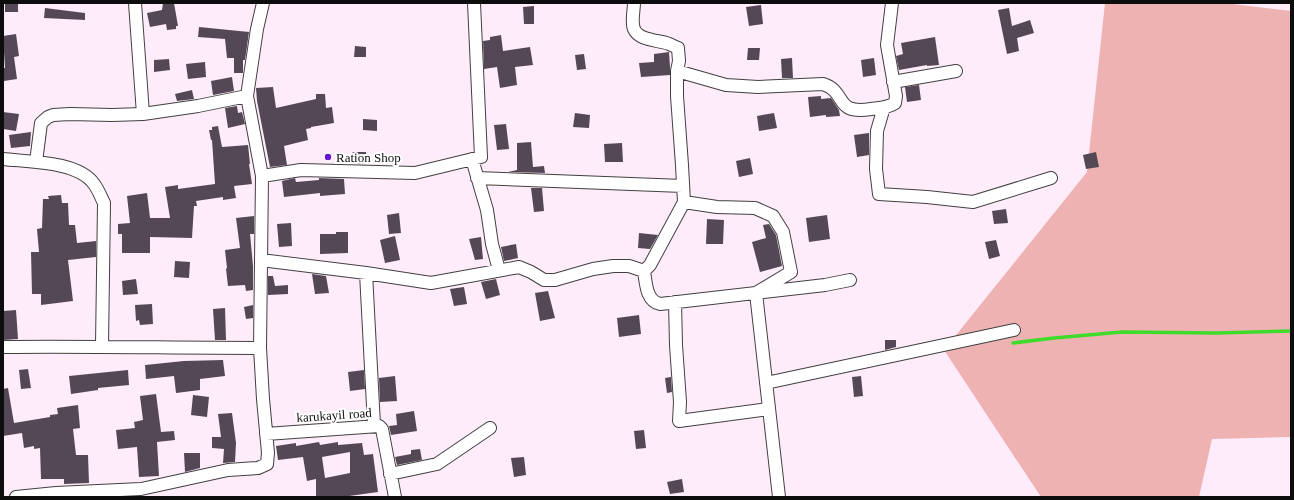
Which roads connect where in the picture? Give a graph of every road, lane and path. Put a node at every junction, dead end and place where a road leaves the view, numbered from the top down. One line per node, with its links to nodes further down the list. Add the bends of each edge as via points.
1 (135, 3): 11 (street)
2 (263, 3): 9 (street)
3 (474, 3): 13 (street, via 481,157)
4 (634, 3): 6 (street, via 634,29 640,35 678,48)
5 (892, 3): 8 (street, via 886,45)
6 (677, 71): 10 (street, via 726,85 758,87 823,84 832,87 843,104 851,110); 18 (street)
7 (956, 71): 8 (street)
8 (893, 82): 10 (street, via 895,103)
9 (247, 96): 11 (street); 15 (street)
10 (884, 107): 17 (street, via 877,131 876,169 879,194 973,202)
11 (143, 114): 14 (street, via 59,114 48,117 42,123)
12 (3, 159): 14 (street)
13 (472, 159): 15 (street, via 415,173 301,170); 16 (street)
14 (36, 162): 28 (street, via 64,166 81,172 93,183 104,203)
15 (262, 176): 20 (street)
16 (477, 178): 18 (street); 21 (street, via 487,210)
17 (1051, 178)
18 (683, 186): 19 (street)
19 (684, 202): 22 (street, via 650,265); 25 (street, via 717,207 755,208 773,216 783,232 791,272)
20 (261, 260): 23 (street); 30 (street)
21 (499, 270): 22 (street, via 519,267 544,280 555,280 613,266 629,266); 23 (street, via 431,283)
22 (644, 271): 26 (street, via 651,300 660,304)
23 (366, 273): 33 (street)
24 (850, 280): 25 (street)
25 (756, 293): 26 (street); 31 (street)
26 (675, 302): 32 (street, via 679,421)
27 (1014, 330): 31 (street)
28 (102, 346): 29 (street); 30 (street)
29 (3, 347)
30 (260, 348): 35 (street)
31 (766, 383): 32 (street)
32 (769, 409): 40 (street)
33 (374, 425): 35 (street, karukayil road); 36 (street, karukayil road, via 382,429)
34 (490, 428): 36 (street, via 437,464)
35 (266, 434): 37 (street, via 267,464 258,468 228,470)
36 (390, 474): 39 (street, karukayil road)
37 (141, 493): 38 (street, via 56,493)
38 (16, 497)
39 (395, 497)
40 (779, 497)

